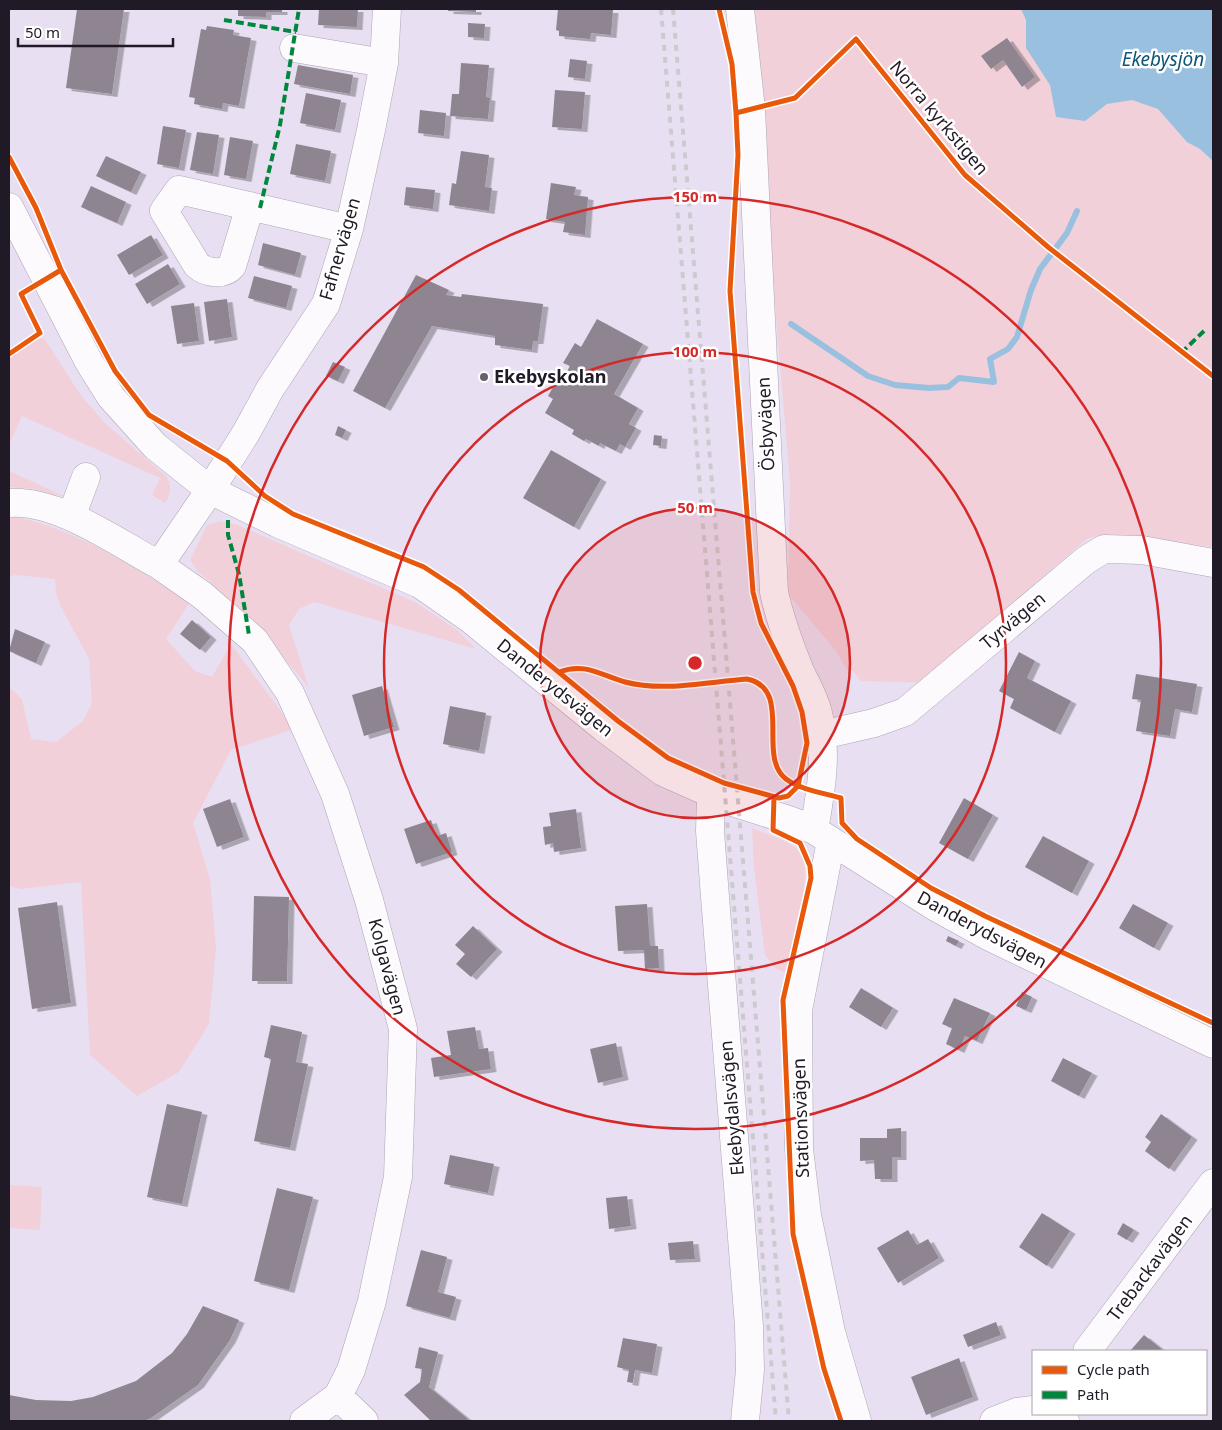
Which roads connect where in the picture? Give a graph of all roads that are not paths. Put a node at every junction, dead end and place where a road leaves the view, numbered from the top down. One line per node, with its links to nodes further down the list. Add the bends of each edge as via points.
1 (387, 9): 4 (street, Fafnervägen)
2 (740, 9): 14 (street, Ösbyvägen, via 751,109 774,592 781,624 818,711)
3 (294, 48): 4 (street)
4 (384, 62): 7 (street, Fafnervägen)
5 (250, 206): 7 (street)
6 (9, 207): 9 (street, Danderydsvägen, via 89,362 112,397 155,446)
7 (349, 229): 9 (street, Fafnervägen, via 326,304 270,389)
8 (86, 477): 11 (street)
9 (210, 490): 13 (street, Fafnervägen); 15 (street, Danderydsvägen, via 277,523 420,584 469,618 663,772)
10 (9, 503): 11 (street, Kolgavägen, via 26,502)
11 (71, 517): 13 (street, Kolgavägen)
12 (1213, 563): 14 (street, Tyrvägen, via 1142,550 1104,549 1078,566 905,712)
13 (159, 565): 20 (street, Kolgavägen, via 202,595 255,641 290,693 335,794 369,900 403,1029 398,1177 372,1302 351,1370)
14 (822, 735): 16 (street, Ösbyvägen)
15 (711, 794): 16 (street, Danderydsvägen); 25 (street, Ekebydalsvägen, via 714,894 750,1326)
16 (822, 836): 17 (street, Danderydsvägen, via 990,937); 26 (street, Stationsvägen, via 798,1010 799,1149 807,1215 831,1332)
17 (1213, 1044)
18 (1213, 1184): 19 (street, Trebackavägen)
19 (1088, 1350)
20 (338, 1396): 23 (street); 24 (street)
21 (1032, 1410): 27 (street)
22 (1051, 1415): 28 (street)
23 (304, 1421)
24 (364, 1421)
25 (746, 1421)
26 (857, 1421)
27 (994, 1421)
28 (1065, 1421)

